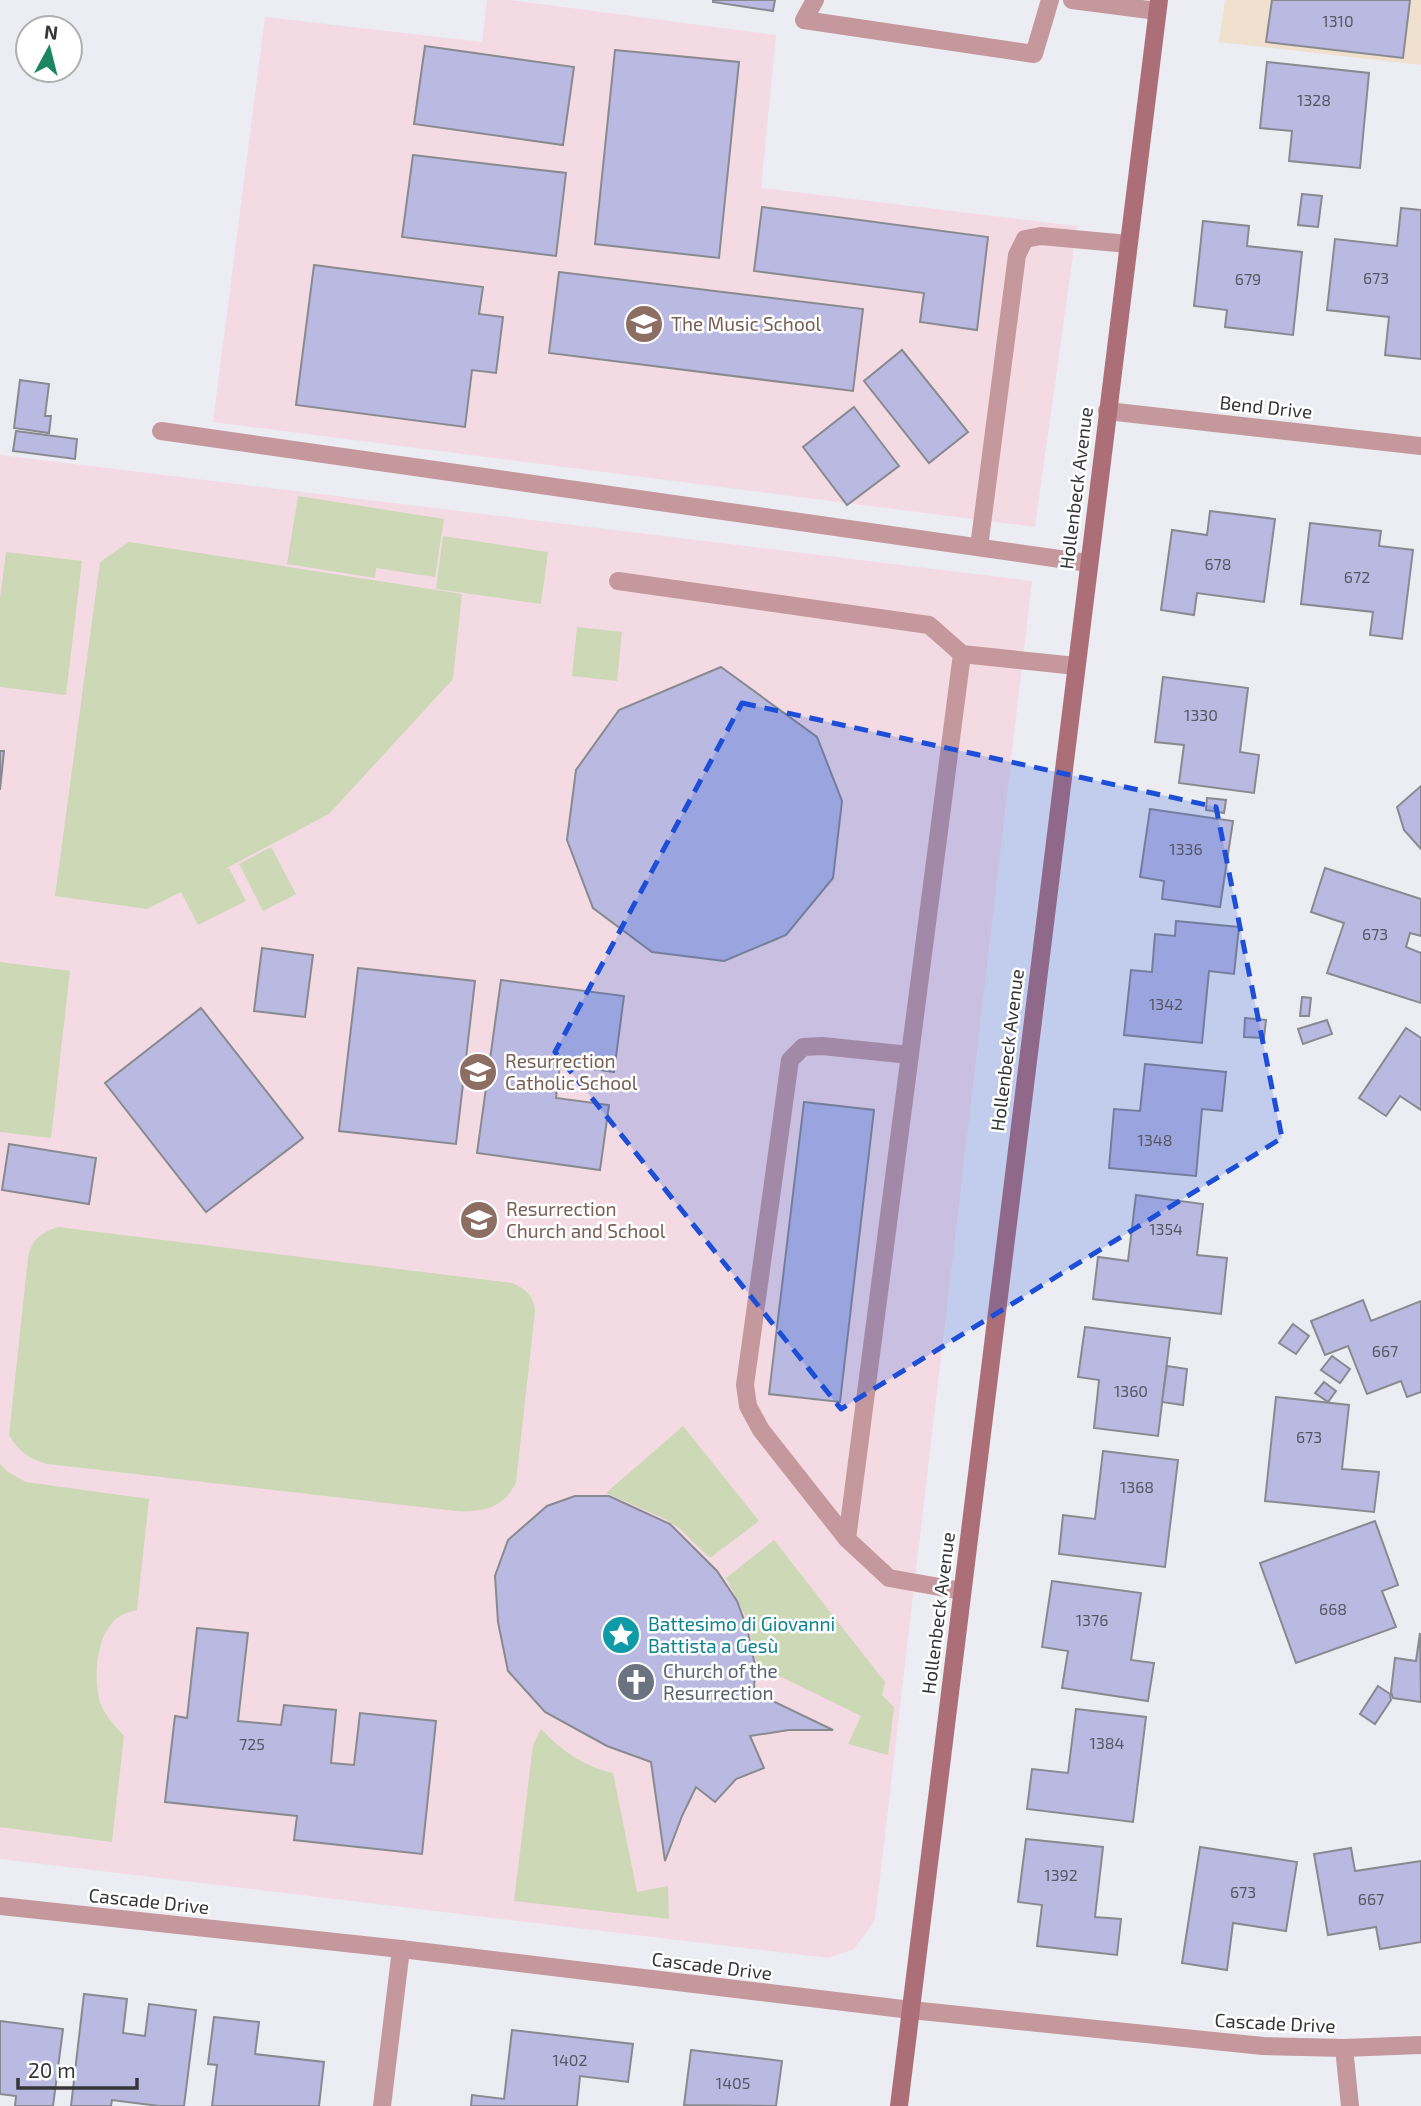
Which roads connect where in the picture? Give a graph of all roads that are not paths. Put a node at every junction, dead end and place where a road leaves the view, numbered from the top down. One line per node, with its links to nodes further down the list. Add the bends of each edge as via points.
1 (815, 0): 2 (street, via 804,20 1034,54)
2 (1050, 0)
3 (1072, 0): 4 (street)
4 (1158, 5): 5 (street, Hollenbeck Avenue)
5 (1128, 244): 6 (street, Hollenbeck Avenue); 9 (street, via 1041,236 1025,239 1017,255)
6 (1107, 411): 8 (street, Bend Drive); 10 (street, Hollenbeck Avenue)
7 (161, 431): 9 (street)
8 (1421, 446)
9 (979, 547): 10 (street)
10 (1088, 563): 13 (street, Hollenbeck Avenue)
11 (618, 581): 12 (street, via 929,625)
12 (961, 654): 13 (street); 14 (street)
13 (1076, 666): 16 (street, Hollenbeck Avenue)
14 (910, 1055): 15 (street); 15 (street, via 822,1046 803,1047 790,1059 745,1385 748,1406 761,1430)
15 (846, 1539): 16 (street, via 889,1578)
16 (962, 1591): 19 (street, Hollenbeck Avenue)
17 (0, 1906): 18 (street, Cascade Drive)
18 (401, 1949): 19 (street, Cascade Drive); 22 (street)
19 (911, 2010): 21 (street, Cascade Drive, via 1263,2046); 23 (street, Hollenbeck Avenue)
20 (1421, 2045): 21 (street, Cascade Drive)
21 (1344, 2048): 24 (street)
22 (382, 2106)
23 (899, 2106)
24 (1350, 2106)

